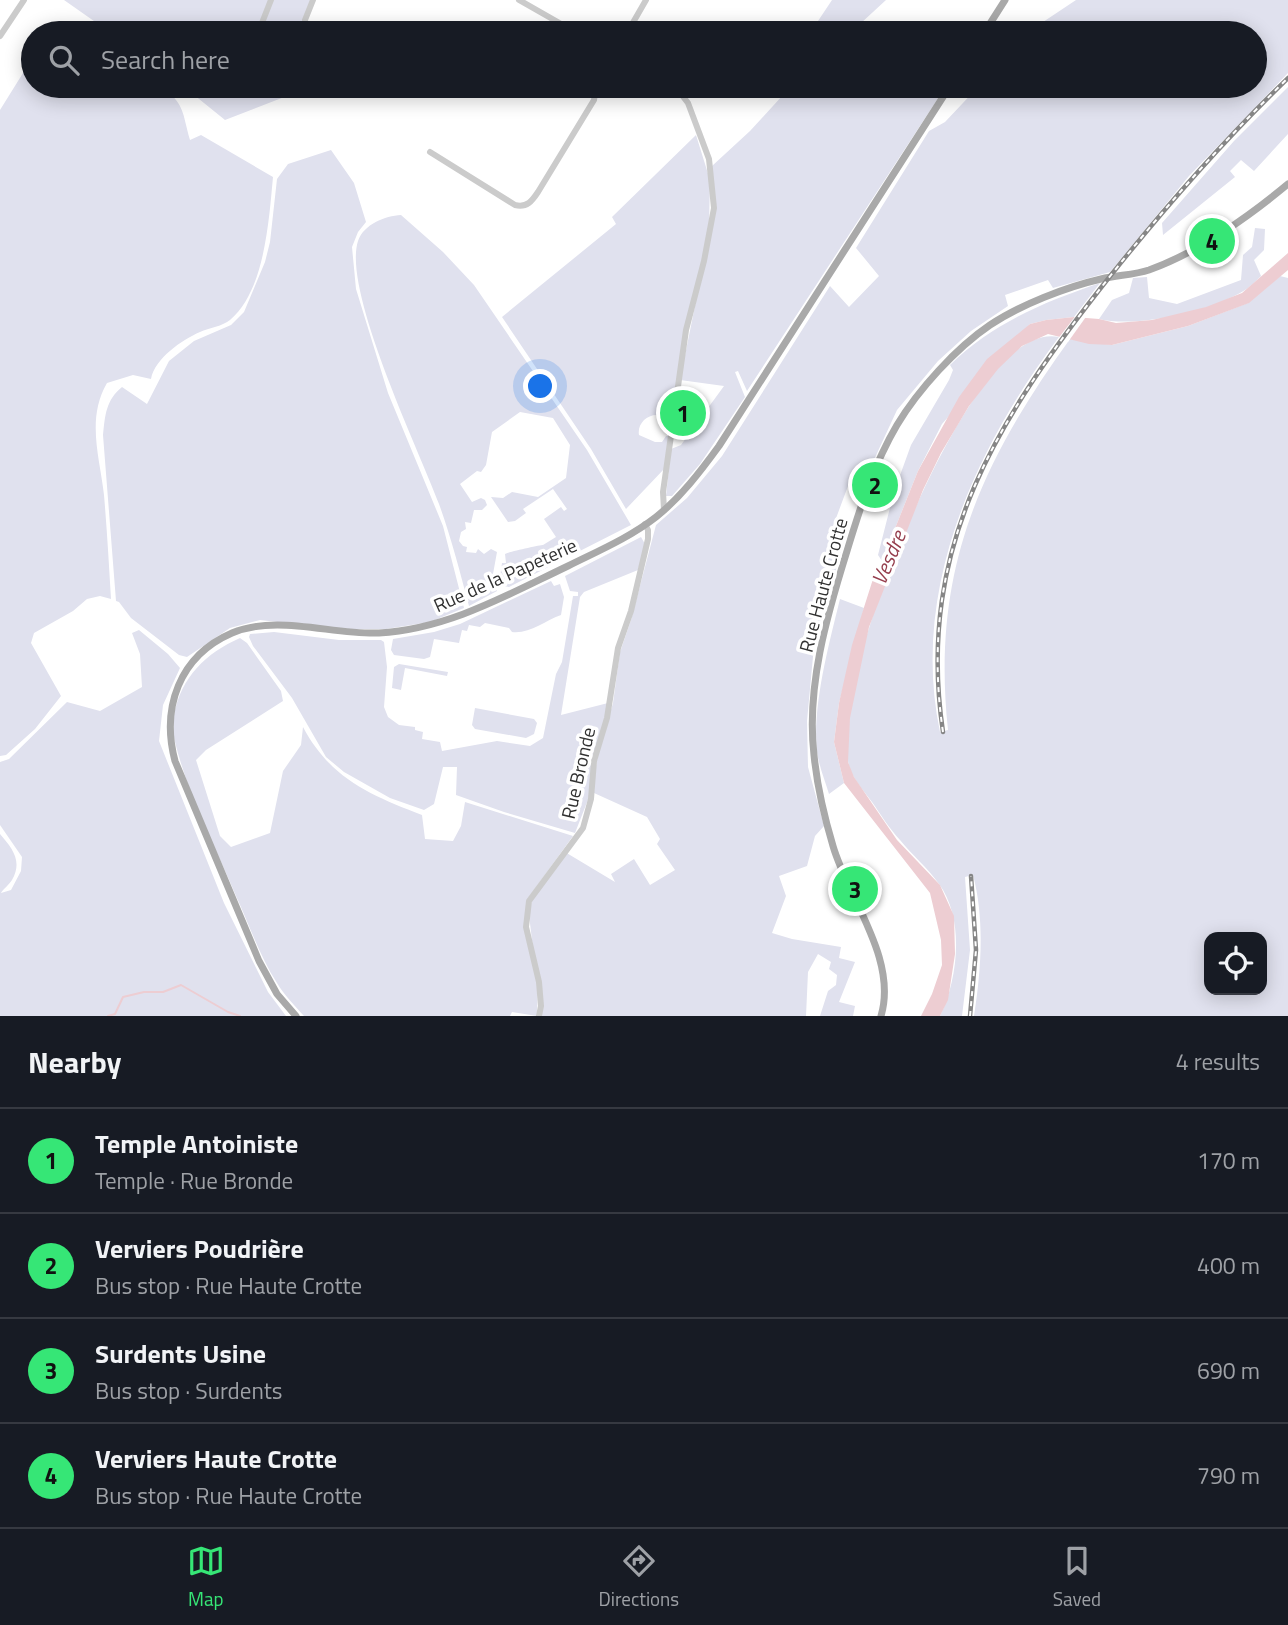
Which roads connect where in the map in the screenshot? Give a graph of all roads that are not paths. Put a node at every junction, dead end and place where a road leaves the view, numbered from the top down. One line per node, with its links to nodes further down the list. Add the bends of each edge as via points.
1 (24, 0): 12 (street)
2 (271, 0): 7 (street)
3 (313, 0): 8 (street)
4 (519, 0): 9 (street)
5 (646, 0): 10 (street)
6 (1005, 0): 11 (main road)
7 (262, 21)
8 (305, 21)
9 (556, 21)
10 (634, 21)
11 (992, 21)
12 (0, 36)
13 (594, 98): 16 (street, via 526,205 515,205)
14 (684, 98): 18 (street, via 709,159 714,208 686,330)
15 (942, 98): 18 (main road, Rue de la Papeterie, via 719,446)
16 (430, 152)
17 (1288, 184): 22 (main road, Rue Haute Crotte, via 1235,224 1168,262 1079,285 990,325 952,357 914,402 877,463 833,594 819,659 812,742 832,845 869,928 881,968)
18 (664, 510): 19 (main road, Rue de la Papeterie)
19 (645, 524): 20 (main road, Rue de la Papeterie, via 449,620 365,634 252,627 215,643 183,676 169,724 175,761 259,961); 21 (street, Rue Bronde, via 648,539 618,648 583,828 529,901 526,927 539,982)
20 (296, 1016)
21 (539, 1016)
22 (881, 1016)

